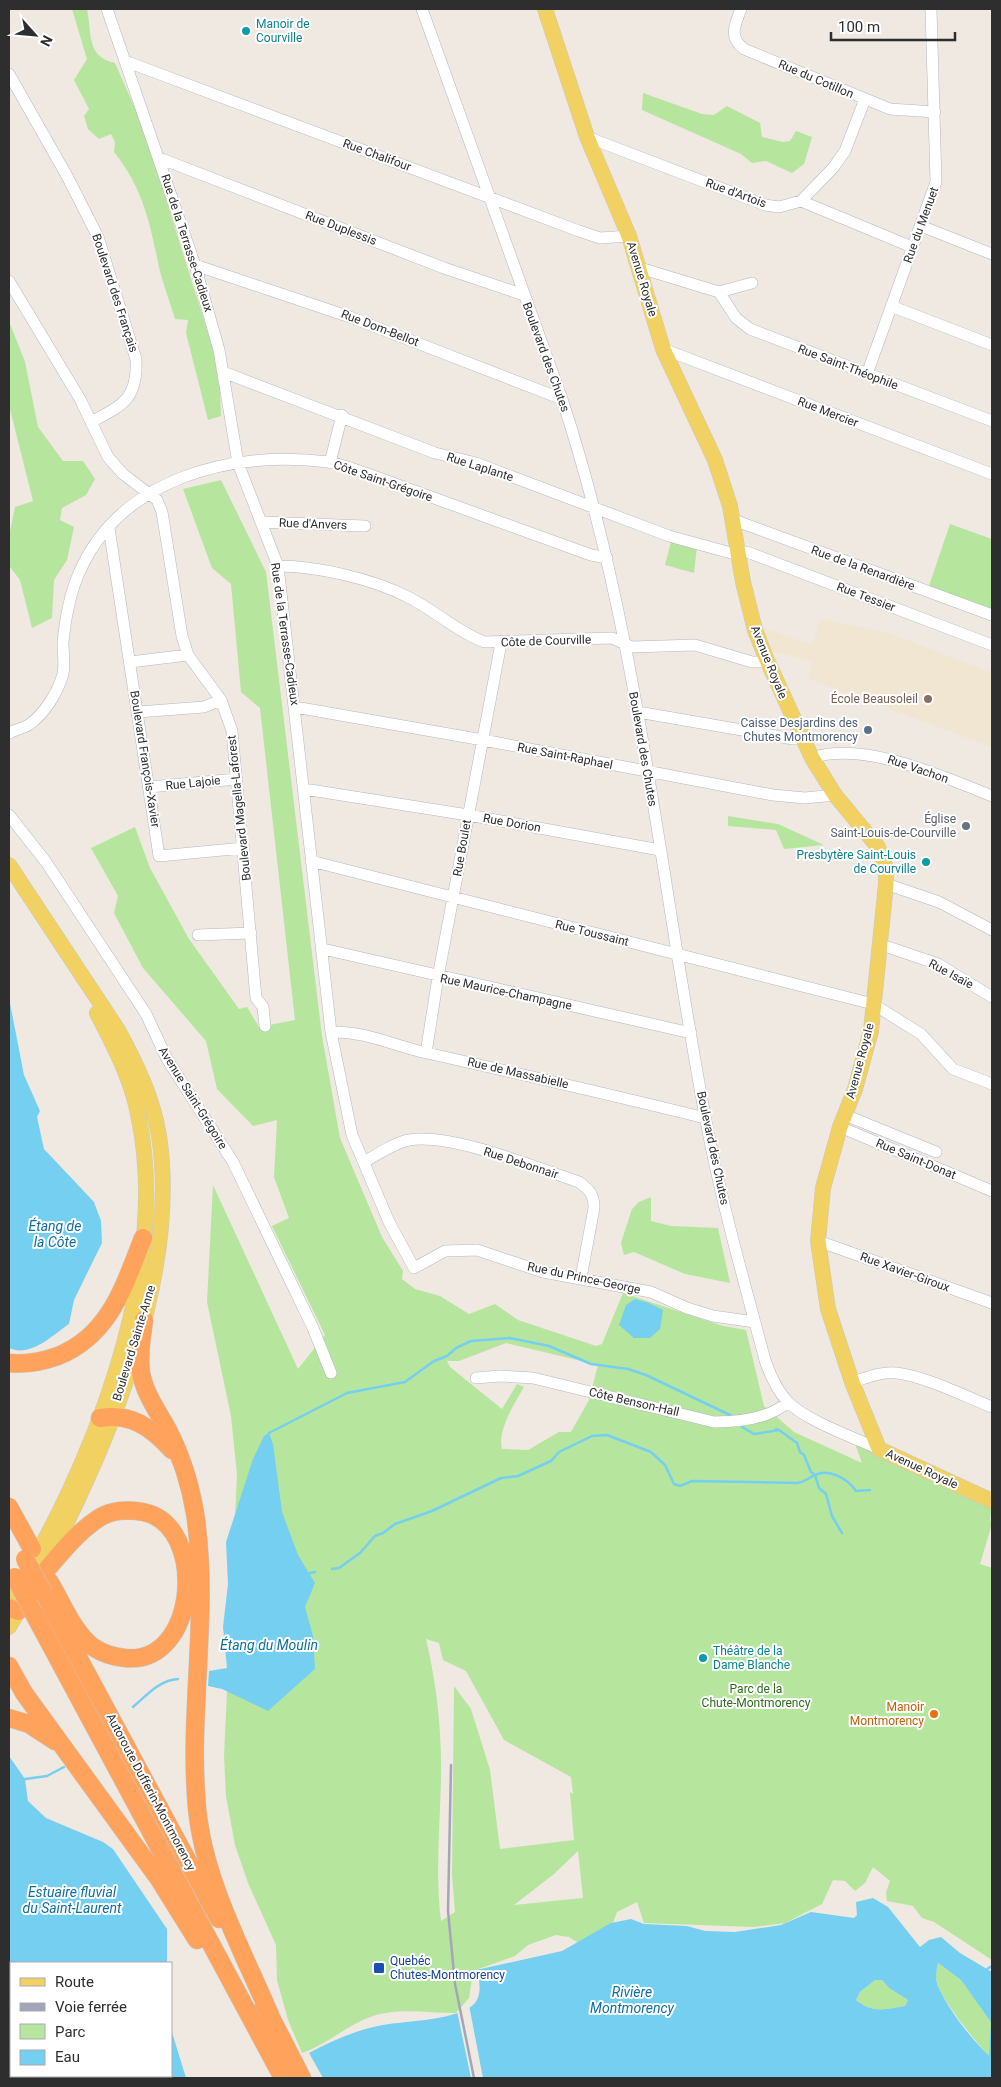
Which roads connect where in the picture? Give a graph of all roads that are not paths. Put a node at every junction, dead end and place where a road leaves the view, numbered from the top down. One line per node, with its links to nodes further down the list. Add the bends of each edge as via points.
1 (107, 9): 6 (street, Rue de la Terrasse-Cadieux)
2 (422, 9): 12 (street, Boulevard des Chutes)
3 (545, 9): 10 (main road, Avenue Royale)
4 (741, 9): 8 (street, Rue du Cotillon, via 733,36 744,49)
5 (931, 9): 9 (street, Rue du Menuet)
6 (125, 61): 11 (street, Rue de la Terrasse-Cadieux); 12 (street, Rue Chalifour, via 478,192)
7 (9, 74): 32 (street, Boulevard des Français, via 98,237 136,359 137,378 131,394 118,408)
8 (865, 99): 9 (street, Rue du Cotillon, via 903,111); 13 (street, via 844,151 833,168)
9 (935, 112): 14 (street, Rue du Menuet, via 936,182)
10 (587, 137): 13 (street, Rue d'Artois, via 765,205 779,207); 15 (main road, Avenue Royale)
11 (159, 158): 18 (street, Rue de la Terrasse-Cadieux); 23 (street, Rue Duplessis, via 444,268)
12 (491, 200): 15 (street, Rue Chalifour, via 600,238); 23 (street, Boulevard des Chutes)
13 (801, 201): 16 (street)
14 (922, 226): 16 (street, Rue du Menuet); 17 (street)
15 (630, 236): 19 (main road, Avenue Royale)
16 (912, 248): 24 (street, Rue du Menuet)
17 (992, 254)
18 (195, 265): 27 (street, Rue de la Terrasse-Cadieux); 29 (street, Rue Dom-Bellot, via 350,316)
19 (640, 268): 22 (street); 26 (main road, Avenue Royale)
20 (9, 281): 32 (street, via 80,398)
21 (752, 283): 22 (street)
22 (719, 292): 28 (street, Rue Saint-Théophile, via 736,318 750,329)
23 (524, 294): 29 (street, Boulevard des Chutes)
24 (891, 306): 25 (street); 28 (street, Rue du Menuet)
25 (992, 345)
26 (663, 349): 35 (street, Rue Mercier); 38 (main road, Avenue Royale, via 715,460)
27 (224, 372): 30 (street, Rue Laplante); 34 (street, Rue de la Terrasse-Cadieux)
28 (867, 374): 31 (street, Rue Saint-Théophile)
29 (562, 400): 37 (street, Boulevard des Chutes)
30 (342, 415): 33 (street); 37 (street, Rue Laplante, via 435,453 476,463)
31 (992, 421)
32 (91, 422): 36 (street, via 116,467)
33 (330, 462): 34 (street, Côte Saint-Grégoire, via 280,460); 43 (street, Côte Saint-Grégoire)
34 (238, 463): 36 (street, Côte Saint-Grégoire, via 183,476); 39 (street, Rue de la Terrasse-Cadieux)
35 (992, 474)
36 (149, 493): 41 (street, Côte Saint-Grégoire); 49 (street, Boulevard Magella-Laforest, via 157,500 162,512 182,636)
37 (593, 508): 42 (street, Rue Laplante, via 669,536 731,553); 43 (street, Boulevard des Chutes)
38 (734, 520): 42 (main road, Avenue Royale); 45 (street, Rue de la Renardière)
39 (261, 522): 40 (street, Rue d'Anvers); 44 (street, Rue de la Terrasse-Cadieux)
40 (365, 526)
41 (109, 528): 50 (street, Boulevard François-Xavier); 56 (street, Côte Saint-Grégoire, via 78,574 63,643 63,673 50,703 30,724)
42 (740, 552): 48 (street, Rue Tessier); 51 (main road, Avenue Royale, via 743,582 755,630)
43 (607, 558): 47 (street, Boulevard des Chutes)
44 (278, 566): 46 (street, Côte de Courville, via 302,566 372,583 408,597 469,636 484,642); 53 (street, Rue de la Terrasse-Cadieux)
45 (992, 615)
46 (501, 643): 47 (street, Côte de Courville, via 612,638); 58 (street, Rue Boulet)
47 (625, 644): 51 (street, Côte de Courville, via 632,647 695,645 752,662); 55 (street, Boulevard des Chutes)
48 (992, 645)
49 (188, 655): 50 (street); 52 (street, Boulevard Magella-Laforest)
50 (130, 662): 54 (street, Boulevard François-Xavier)
51 (768, 662): 57 (main road, Avenue Royale)
52 (221, 700): 54 (street, via 204,707); 61 (street, Boulevard Magella-Laforest, via 232,730)
53 (295, 707): 58 (street, Rue Saint-Raphael); 63 (street, Rue de la Terrasse-Cadieux)
54 (138, 712): 62 (street, Boulevard François-Xavier)
55 (638, 712): 57 (street); 60 (street, Boulevard des Chutes)
56 (9, 733)
57 (802, 738): 59 (main road, Avenue Royale)
58 (484, 740): 60 (street, Rue Saint-Raphael); 67 (street, Rue Boulet)
59 (812, 758): 64 (main road, Avenue Royale); 65 (street, Rue Vachon, via 839,754 891,759)
60 (648, 772): 64 (street, Rue Saint-Raphael, via 773,795 805,798); 69 (street, Boulevard des Chutes)
61 (237, 778): 62 (street, Rue Lajoie); 68 (street, Boulevard Magella-Laforest)
62 (149, 787): 68 (street, Boulevard François-Xavier, via 159,856)
63 (304, 789): 67 (street, Rue Dorion); 70 (street, Rue de la Terrasse-Cadieux)
64 (835, 795): 72 (main road, Avenue Royale, via 878,847 886,868)
65 (992, 796)
66 (9, 815): 102 (street, Avenue Saint-Grégoire, via 46,862 146,1014 167,1059 233,1162 313,1328)
67 (468, 815): 69 (street, Rue Dorion); 73 (street, Rue Boulet)
68 (244, 848): 75 (street, Boulevard Magella-Laforest)
69 (660, 850): 79 (street, Boulevard des Chutes)
70 (312, 861): 73 (street, Rue Toussaint); 78 (street, Rue de la Terrasse-Cadieux)
71 (9, 865): 80 (main road, Boulevard Sainte-Anne)
72 (886, 884): 74 (street, via 939,902); 77 (main road, Avenue Royale)
73 (454, 898): 79 (street, Rue Toussaint); 81 (street, Rue Boulet)
74 (992, 930)
75 (251, 933): 76 (street); 84 (street, Boulevard Magella-Laforest, via 256,998 263,1007)
76 (198, 935)
77 (879, 944): 82 (street, Rue Isaïe, via 938,964); 83 (main road, Avenue Royale)
78 (323, 949): 81 (street, Rue Maurice-Champagne); 85 (street, Rue de la Terrasse-Cadieux)
79 (678, 954): 83 (street, Rue Toussaint); 86 (street, Boulevard des Chutes)
80 (75, 966): 94 (main road, Boulevard Sainte-Anne, via 120,1057 138,1113 145,1172); 99 (main road, Boulevard Sainte-Anne, via 129,1050 143,1082 158,1134 162,1167 162,1228)
81 (438, 977): 86 (street, Rue Maurice-Champagne); 87 (street, Rue Boulet)
82 (992, 997)
83 (873, 1004): 88 (street, Rue Toussaint, via 921,1034 953,1069); 90 (main road, Avenue Royale, via 870,1031 855,1090)
84 (265, 1026)
85 (331, 1032): 87 (street, Rue de Massabielle, via 350,1032); 92 (street, Rue de la Terrasse-Cadieux, via 352,1136)
86 (691, 1033): 89 (street, Boulevard des Chutes)
87 (426, 1053): 89 (street, Rue de Massabielle)
88 (992, 1084)
89 (705, 1118): 100 (street, Boulevard des Chutes)
90 (843, 1121): 91 (street); 93 (street, Rue Saint-Donat); 95 (main road, Avenue Royale, via 823,1188)
91 (936, 1152)
92 (364, 1162): 96 (street, Rue de la Terrasse-Cadieux, via 389,1222); 97 (street, Rue Debonnair, via 398,1144 427,1139 485,1150 579,1182 590,1189 594,1197)
93 (992, 1191)
94 (143, 1238): 101 (highway, via 113,1308 92,1335 67,1352 46,1360); 107 (main road, Boulevard Sainte-Anne, via 134,1301)
95 (818, 1241): 98 (street, Rue Xavier-Giroux); 104 (main road, Avenue Royale, via 828,1309)
96 (414, 1268): 97 (street, Rue du Prince-George, via 445,1251 468,1250 543,1272)
97 (581, 1278): 100 (street, Rue du Prince-George, via 651,1292 713,1316)
98 (992, 1303)
99 (144, 1320): 107 (main road, Boulevard Sainte-Anne); 109 (highway, via 140,1360 146,1390)
100 (755, 1322): 105 (street, Boulevard des Chutes, via 771,1378)
101 (9, 1363)
102 (331, 1373)
103 (476, 1378): 105 (street, Côte Benson-Hall, via 533,1378 714,1422 733,1422 772,1414)
104 (852, 1382): 106 (street, via 878,1374 896,1373); 108 (main road, Avenue Royale)
105 (788, 1402): 108 (street, Boulevard des Chutes, via 821,1423)
106 (992, 1407)
107 (106, 1417): 109 (highway, via 135,1420 148,1427); 115 (main road, Boulevard Sainte-Anne); 116 (main road, Boulevard Sainte-Anne, via 25,1576)
108 (879, 1449): 110 (main road, Avenue Royale)
109 (183, 1461): 121 (highway, via 195,1511 201,1572 196,1707 197,1810 209,1869)
110 (992, 1501)
111 (9, 1507): 113 (highway)
112 (9, 1528): 113 (highway)
113 (28, 1554): 115 (highway)
114 (12, 1572): 116 (highway, Autoroute Dufferin-Montmorency, bridge)
115 (43, 1586): 115 (highway, via 79,1533 100,1517 117,1511 147,1513 161,1520 177,1538 185,1563 184,1606 172,1637 161,1649 146,1657 133,1659 107,1654 93,1646); 116 (main road, Boulevard Sainte-Anne); 121 (highway, Autoroute Dufferin-Montmorency)
116 (17, 1608): 117 (main road, Boulevard Sainte-Anne); 122 (highway, Autoroute Dufferin-Montmorency)
117 (9, 1627)
118 (9, 1666): 120 (highway, via 24,1693)
119 (9, 1718): 120 (highway, via 38,1729)
120 (78, 1764): 122 (highway, via 159,1879 256,2038)
121 (270, 2015): 122 (highway, Autoroute Dufferin-Montmorency)
122 (283, 2067): 123 (highway)
123 (302, 2078)

